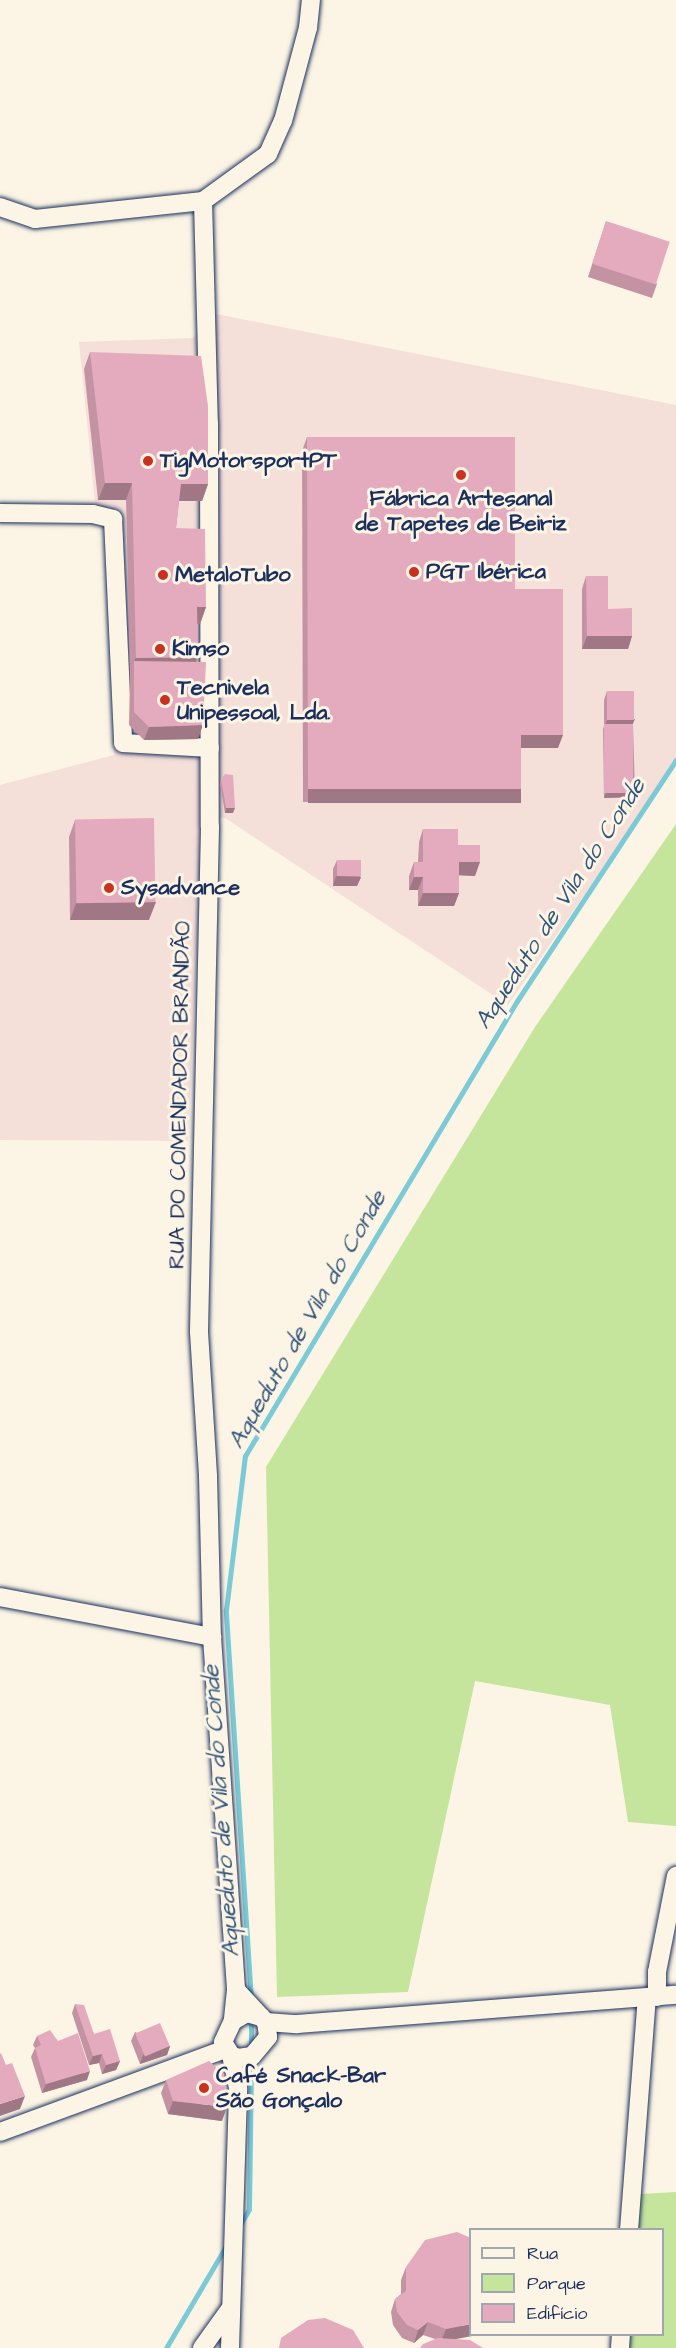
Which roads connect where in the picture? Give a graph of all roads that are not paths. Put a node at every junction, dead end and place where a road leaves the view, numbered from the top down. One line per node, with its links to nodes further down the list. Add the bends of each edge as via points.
1 (311, 0): 2 (street, via 308,28 283,121 268,154)
2 (203, 201): 3 (street, via 35,219); 5 (street, RUA DO COMENDADOR BRANDÃO, via 209,423)
3 (0, 207)
4 (0, 513): 5 (street, via 93,514 113,519 123,743)
5 (210, 748): 7 (street, RUA DO COMENDADOR BRANDÃO, via 199,1332)
6 (0, 1597): 7 (street)
7 (212, 1637): 9 (street, RUA DO COMENDADOR BRANDÃO)
8 (676, 1876): 11 (street)
9 (236, 1990): 12 (street, RUA DO COMENDADOR BRANDÃO); 13 (street)
10 (676, 1995): 11 (street)
11 (652, 1997): 13 (street); 18 (street)
12 (232, 2021): 13 (street, via 247,2013); 14 (street, via 224,2035)
13 (265, 2025): 15 (street)
14 (228, 2052): 15 (street, via 238,2058); 16 (street); 17 (street)
15 (252, 2056): 16 (street)
16 (238, 2088): 19 (street)
17 (0, 2132)
18 (629, 2228)
19 (230, 2309): 20 (street); 21 (street)
20 (202, 2348)
21 (230, 2348)

